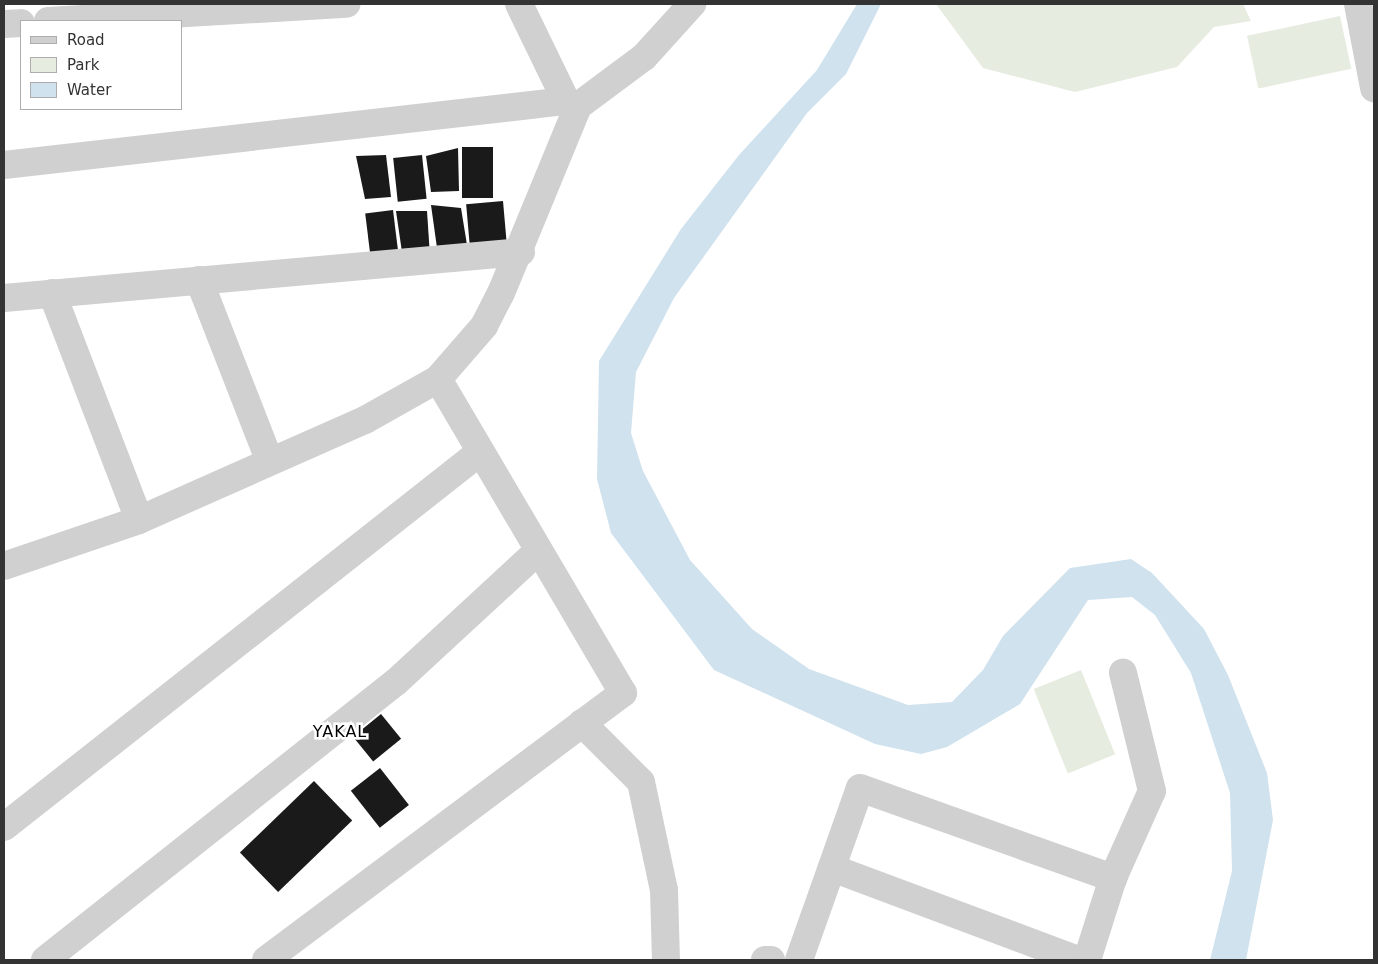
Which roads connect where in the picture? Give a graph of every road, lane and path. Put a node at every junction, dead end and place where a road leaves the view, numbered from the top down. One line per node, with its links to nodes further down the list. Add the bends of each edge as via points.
1 (347, 4): 5 (street)
2 (519, 4): 9 (street)
3 (692, 4): 9 (street, via 644,57)
4 (1358, 4): 8 (street)
5 (66, 20)
6 (20, 23): 7 (street)
7 (4, 24)
8 (1374, 88)
9 (572, 104): 10 (street); 11 (street)
10 (4, 165)
11 (521, 252): 12 (street); 15 (street, via 484,326)
12 (199, 280): 13 (street); 17 (street)
13 (52, 293): 14 (street); 18 (street)
14 (4, 298)
15 (438, 380): 16 (street); 17 (street, via 365,420)
16 (480, 452): 19 (street); 23 (street)
17 (269, 460): 18 (street)
18 (139, 520): 20 (street)
19 (537, 552): 22 (street, via 624,693); 26 (street, via 396,682)
20 (6, 556)
21 (1123, 673): 25 (street, via 1152,791)
22 (582, 723): 27 (street); 28 (street, via 641,782 664,890)
23 (4, 827)
24 (832, 868): 25 (street, via 860,788); 31 (street); 32 (street)
25 (1113, 878): 33 (street)
26 (45, 960)
27 (266, 960)
28 (666, 960)
29 (765, 960): 30 (street)
30 (771, 960)
31 (799, 960)
32 (1078, 960)
33 (1087, 960)

